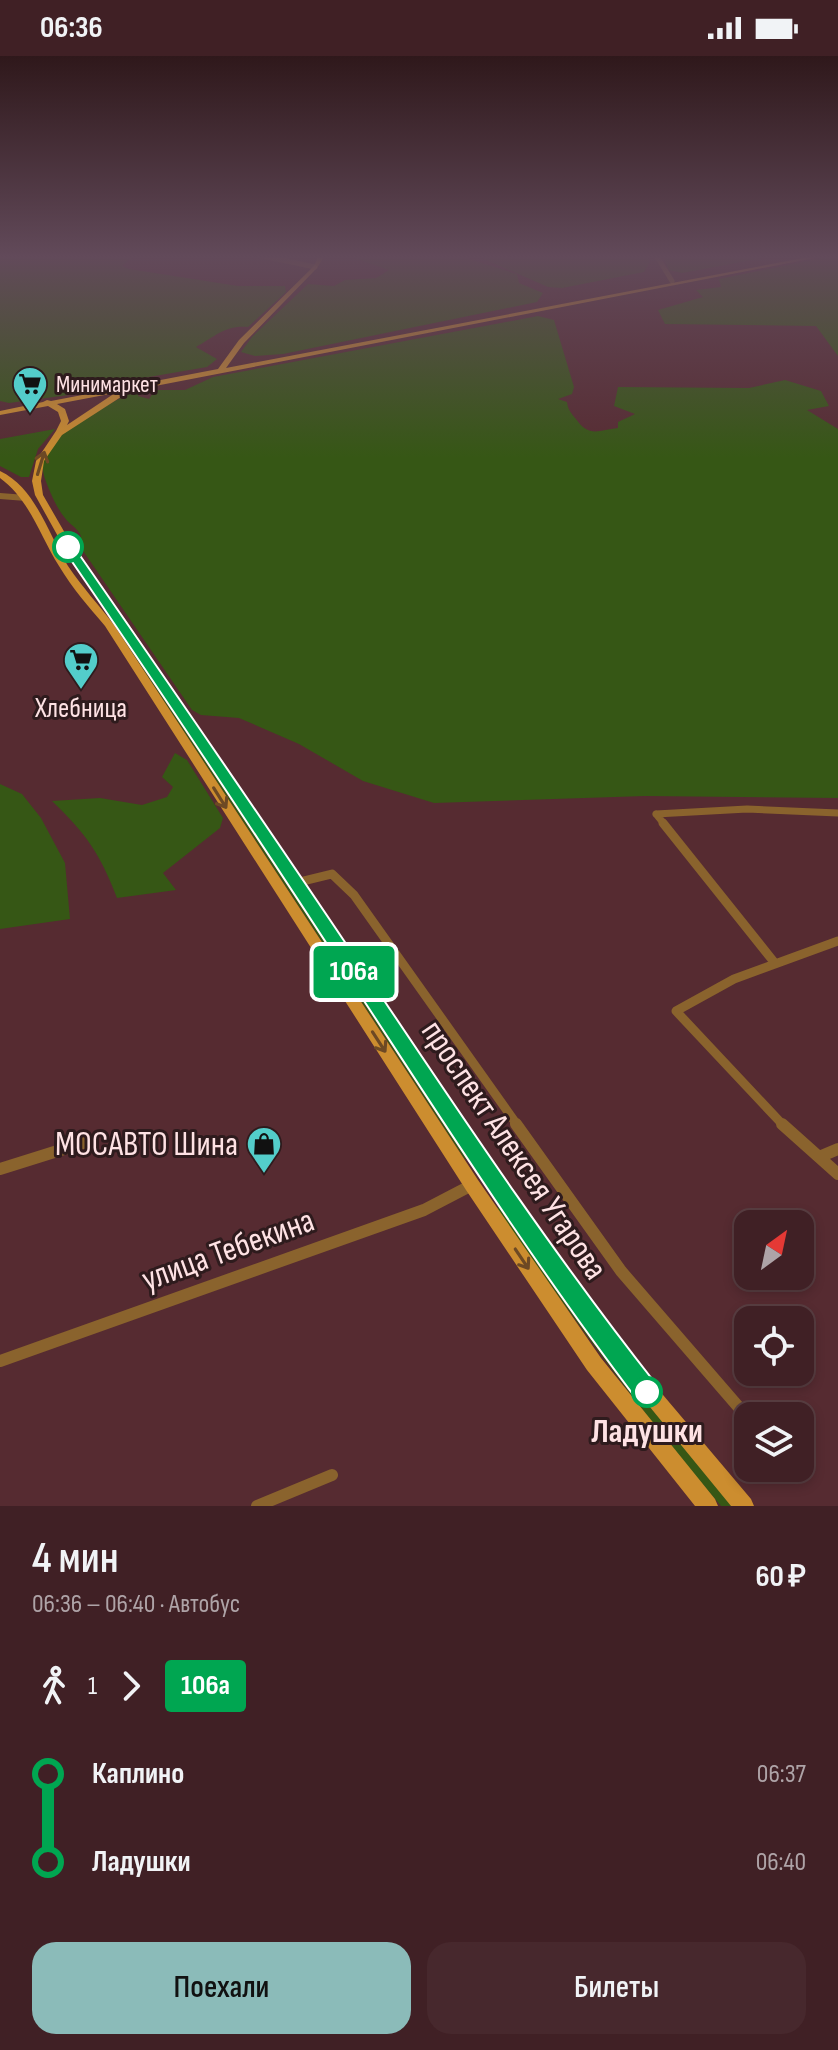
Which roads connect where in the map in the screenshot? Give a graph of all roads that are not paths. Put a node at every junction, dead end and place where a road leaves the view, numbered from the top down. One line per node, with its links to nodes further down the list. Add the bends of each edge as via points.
1 (261, 323): 3 (main road, via 230,351)
2 (467, 323): 3 (main road)
3 (222, 371): 4 (main road); 5 (main road)
4 (128, 389): 5 (main road); 7 (main road)
5 (48, 403): 6 (main road); 7 (main road, via 62,411 65,421)
6 (0, 411)
7 (57, 435): 10 (main road, one-way to 7, via 38,467)
8 (0, 474): 10 (main road, проспект Алексея Угарова)
9 (0, 496): 10 (street)
10 (33, 497): 11 (main road, проспект Алексея Угарова)
11 (115, 624): 13 (main road, проспект Алексея Угарова); 22 (main road, проспект Алексея Угарова, one-way to 22)
12 (838, 813): 15 (street, via 718,807 656,814)
13 (295, 883): 21 (main road, проспект Алексея Угарова); 24 (street, via 332,874 354,895 621,1271)
14 (838, 941): 15 (street)
15 (774, 962): 18 (street, via 676,1011)
16 (83, 1143): 19 (street)
17 (838, 1149): 18 (street)
18 (819, 1157): 20 (street)
19 (0, 1169)
20 (838, 1174)
21 (491, 1177): 22 (main road); 28 (main road, проспект Алексея Угарова, via 584,1312)
22 (472, 1185): 23 (street, улица Тебекина, via 424,1210); 27 (main road, проспект Алексея Угарова, one-way to 27, via 594,1364)
23 (0, 1361)
24 (734, 1402)
25 (332, 1475): 26 (street)
26 (257, 1506)
27 (708, 1506)
28 (744, 1506)

